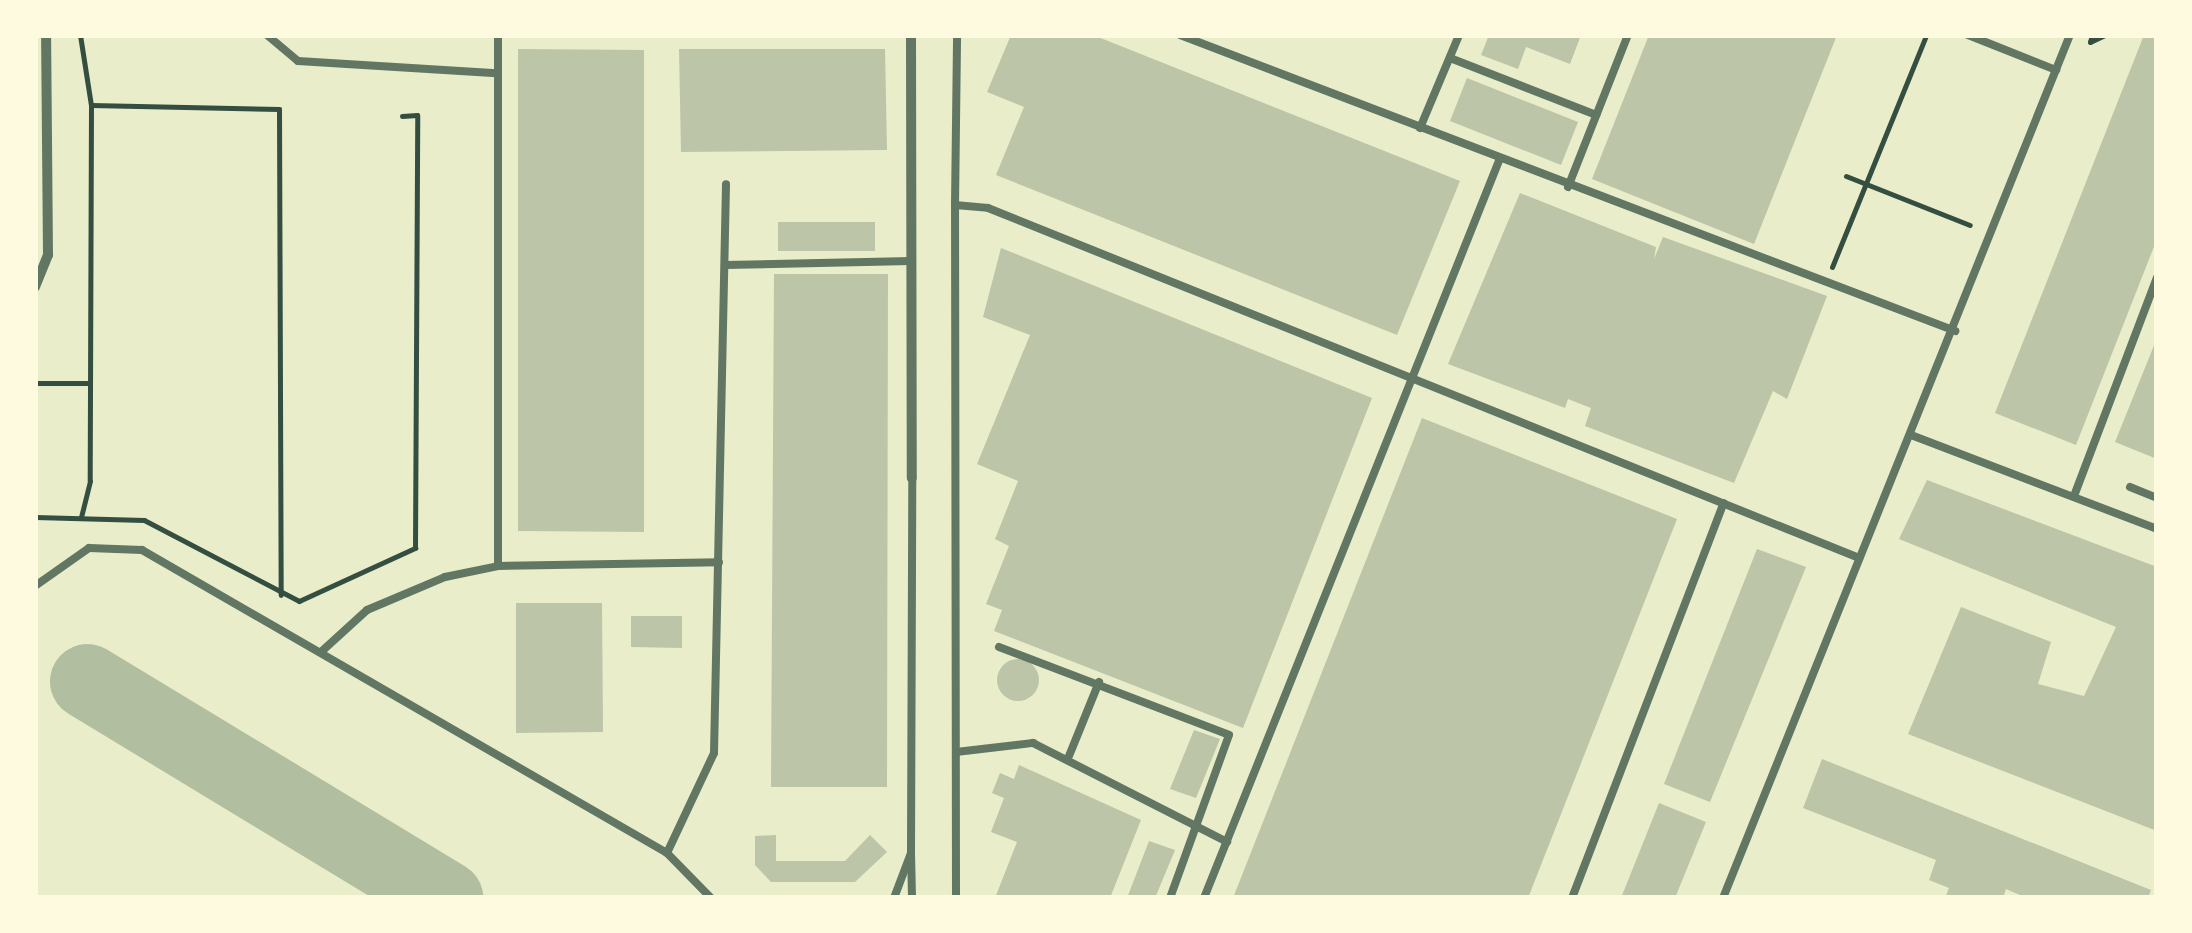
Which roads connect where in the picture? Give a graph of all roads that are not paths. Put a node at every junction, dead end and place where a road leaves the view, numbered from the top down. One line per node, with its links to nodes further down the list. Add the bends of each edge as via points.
1 (46, 35): 11 (street)
2 (267, 35): 15 (lane, via 298,62)
3 (498, 35): 15 (lane)
4 (911, 35): 22 (street)
5 (957, 35): 21 (lane)
6 (1180, 35): 17 (lane)
7 (1459, 35): 13 (lane)
8 (1628, 35): 16 (lane)
9 (1968, 35): 14 (lane)
10 (2070, 35): 14 (lane)
11 (48, 52): 12 (lane); 25 (street, via 48,255)
12 (35, 55)
13 (1450, 58): 16 (lane); 17 (lane)
14 (2056, 70): 26 (lane)
15 (497, 72): 37 (lane)
16 (1596, 115): 20 (lane)
17 (1420, 128): 18 (lane)
18 (1499, 161): 20 (lane); 27 (lane)
19 (726, 184): 23 (lane)
20 (1568, 187): 26 (lane)
21 (955, 205): 27 (lane, via 988,208); 42 (lane)
22 (911, 261): 23 (lane); 29 (street)
23 (724, 264): 36 (lane)
24 (2157, 278): 31 (lane)
25 (35, 287)
26 (1955, 331): 28 (lane)
27 (1413, 379): 33 (lane); 45 (lane)
28 (1912, 435): 31 (lane); 35 (lane)
29 (912, 478): 47 (lane)
30 (2130, 487): 32 (lane)
31 (2074, 496): 34 (lane)
32 (2157, 498)
33 (1724, 503): 35 (lane); 54 (lane)
34 (2157, 529)
35 (1860, 558): 55 (lane)
36 (719, 562): 37 (lane); 46 (lane, via 714,753)
37 (498, 566): 40 (lane, via 404,590)
38 (35, 586): 40 (lane, via 89,548 142,550)
39 (999, 647): 41 (lane)
40 (321, 652): 46 (lane)
41 (1100, 682): 43 (lane); 44 (lane, via 1229,735)
42 (956, 752): 43 (lane, via 1022,742); 51 (lane)
43 (1069, 756): 44 (lane)
44 (1195, 830): 45 (lane); 52 (lane)
45 (1227, 842): 53 (lane)
46 (667, 853): 48 (lane)
47 (911, 853): 49 (lane); 50 (lane)
48 (712, 898)
49 (894, 898)
50 (912, 898)
51 (956, 898)
52 (1170, 898)
53 (1204, 898)
54 (1572, 898)
55 (1724, 898)

